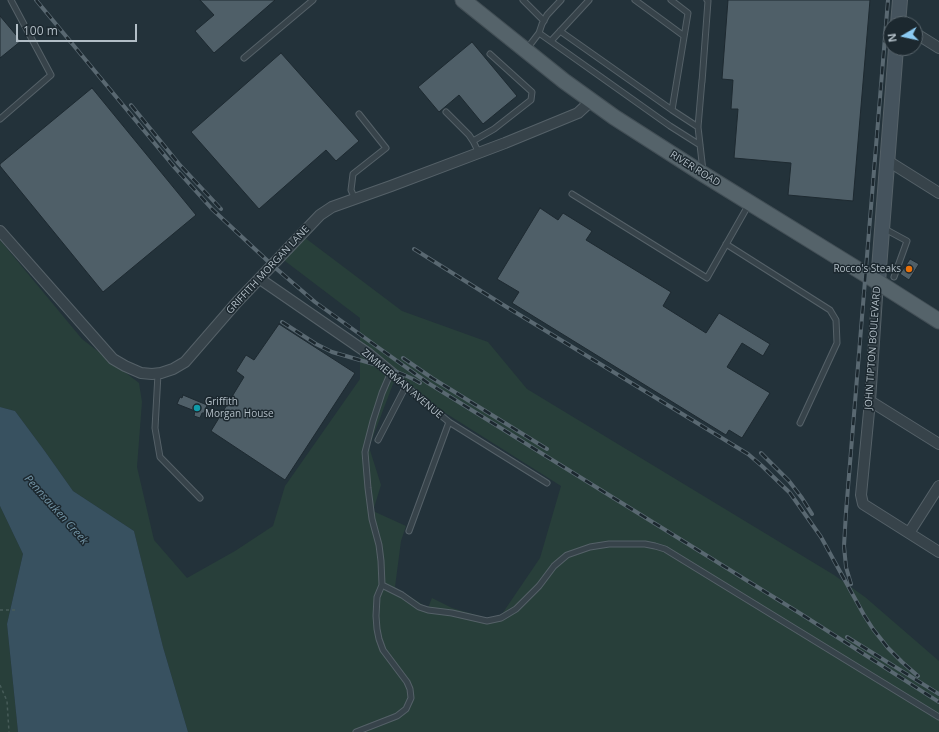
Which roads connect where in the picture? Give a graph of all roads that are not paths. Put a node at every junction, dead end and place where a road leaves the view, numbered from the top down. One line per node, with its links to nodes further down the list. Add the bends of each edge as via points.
1 (10, 0): 27 (lane, via 51,75)
2 (313, 0): 22 (lane)
3 (463, 0): 19 (main road, RIVER ROAD)
4 (523, 0): 12 (lane)
5 (561, 0): 12 (lane)
6 (589, 0): 13 (lane)
7 (635, 0): 15 (lane)
8 (671, 0): 15 (lane, via 688,13)
9 (707, 0): 28 (lane)
10 (900, 0): 11 (street)
11 (899, 16)
12 (544, 21): 14 (lane)
13 (560, 31): 17 (lane); 24 (lane)
14 (539, 33): 17 (lane); 19 (lane)
15 (684, 36): 24 (lane)
16 (923, 38): 18 (street)
17 (551, 42): 30 (lane)
18 (939, 48)
19 (526, 50): 23 (main road, RIVER ROAD)
20 (490, 54): 29 (lane, via 532,92 531,100 494,129)
21 (895, 56): 32 (street, JOHN TIPTON BOULEVARD)
22 (244, 58)
23 (592, 101): 31 (street, GRIFFITH MORGAN LANE, via 578,113); 33 (main road, RIVER ROAD)
24 (672, 110): 28 (lane)
25 (446, 112): 29 (lane)
26 (359, 114): 36 (lane, via 386,148 353,174 351,190)
27 (0, 119)
28 (698, 127): 30 (lane)
29 (473, 141): 31 (lane)
30 (700, 145): 33 (lane)
31 (479, 153): 36 (street, GRIFFITH MORGAN LANE)
32 (888, 161): 34 (street); 38 (street, JOHN TIPTON BOULEVARD)
33 (703, 174): 37 (main road, RIVER ROAD)
34 (939, 192)
35 (572, 194): 40 (lane, via 706,278)
36 (355, 199): 42 (street, GRIFFITH MORGAN LANE, via 332,207 320,215)
37 (750, 202): 40 (lane); 43 (main road, RIVER ROAD)
38 (882, 228): 41 (lane, via 907,240); 43 (street, JOHN TIPTON BOULEVARD)
39 (0, 231): 45 (street, GRIFFITH MORGAN LANE, via 113,359 141,373)
40 (726, 244): 49 (lane, via 830,310 836,320 837,343)
41 (894, 276)
42 (260, 279): 45 (street, GRIFFITH MORGAN LANE, via 185,362); 46 (street, ZIMMERMAN AVENUE, via 369,354)
43 (878, 282): 44 (main road, RIVER ROAD); 47 (street, JOHN TIPTON BOULEVARD)
44 (939, 321)
45 (158, 374): 54 (lane, via 155,428 160,457)
46 (398, 379): 48 (lane, ZIMMERMAN AVENUE); 50 (lane); 58 (lane, via 382,394 365,452 372,519 379,545)
47 (870, 401): 51 (street); 56 (street, JOHN TIPTON BOULEVARD, via 861,495 863,504)
48 (449, 422): 52 (lane); 55 (lane, ZIMMERMAN AVENUE)
49 (800, 423)
50 (378, 440)
51 (939, 444)
52 (548, 483)
53 (939, 486): 56 (street)
54 (200, 498)
55 (409, 531)
56 (909, 533): 57 (street)
57 (939, 552)
58 (382, 586): 59 (lane, via 428,610 487,621 501,618 516,609 567,555 609,544 655,546 665,549); 60 (lane, via 377,597 376,629 383,650 407,682 410,698 406,709 397,716)
59 (939, 717)
60 (356, 732)

